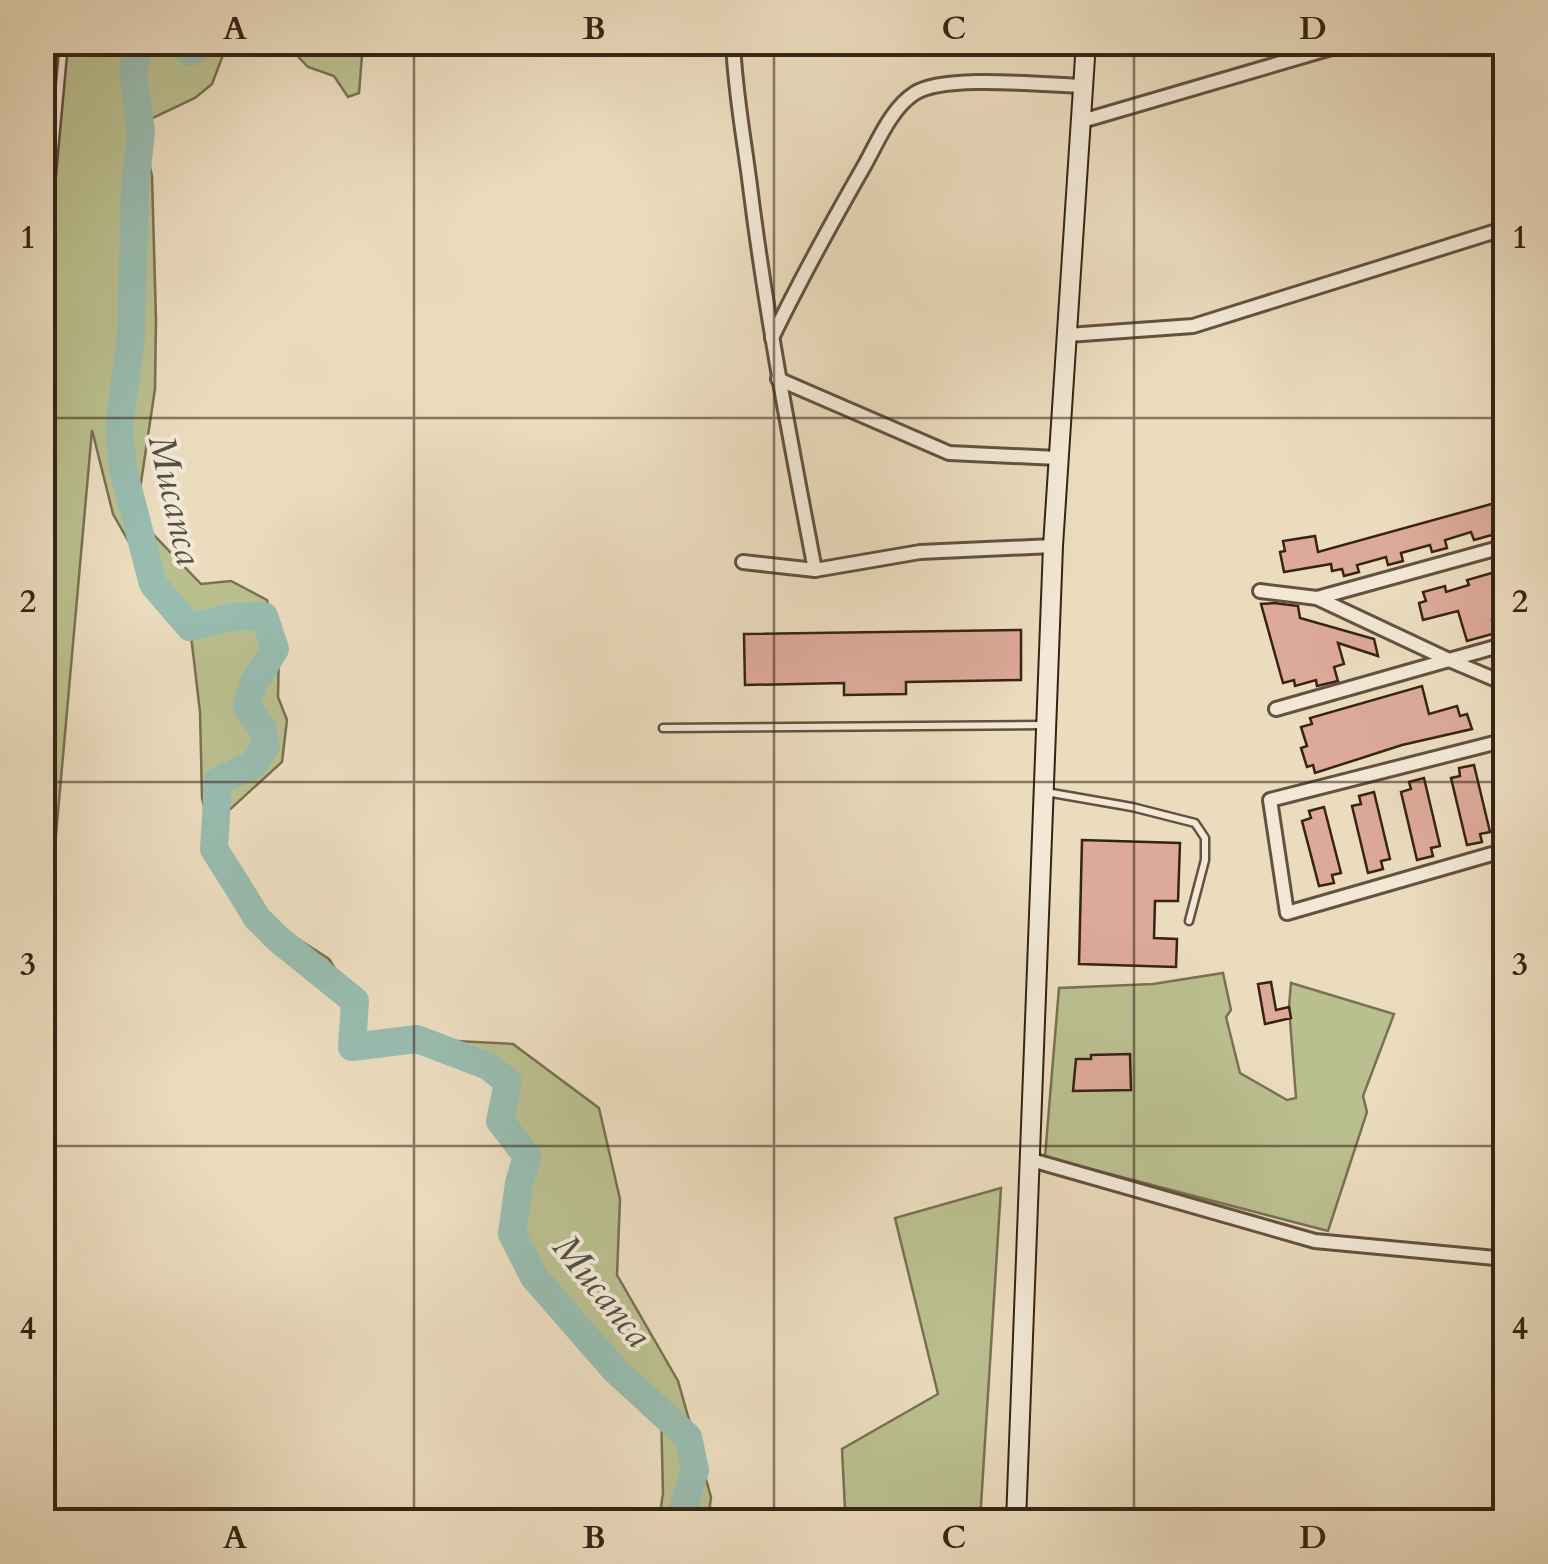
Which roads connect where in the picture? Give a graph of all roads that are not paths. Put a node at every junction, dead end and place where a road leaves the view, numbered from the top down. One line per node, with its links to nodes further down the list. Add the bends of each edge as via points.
1 (64, 42): 8 (lane)
2 (733, 42): 10 (street)
3 (1086, 42): 5 (street)
4 (1352, 42): 6 (street)
5 (1083, 86): 6 (street); 10 (street, via 946,83 916,92 888,124)
6 (1082, 120): 9 (street)
7 (1506, 228): 9 (street, via 1193,326)
8 (42, 280)
9 (1068, 335): 12 (street)
10 (771, 340): 11 (street)
11 (778, 379): 12 (street, via 949,453); 16 (street)
12 (1058, 458): 13 (street)
13 (1053, 546): 16 (street, via 920,552); 23 (street)
14 (1506, 546): 18 (street)
15 (742, 562): 16 (street)
16 (815, 570)
17 (1260, 591): 18 (street)
18 (1317, 598): 20 (street)
19 (1506, 644): 20 (street)
20 (1449, 660): 21 (street); 22 (street)
21 (1506, 684)
22 (1276, 709)
23 (1047, 726): 24 (lane); 26 (street)
24 (664, 728)
25 (1506, 740): 27 (street, via 1270,800 1287,913)
26 (1044, 792): 28 (lane, via 1195,823 1205,838 1205,860); 29 (street)
27 (1506, 850)
28 (1189, 921)
29 (1028, 1159): 30 (street, via 1315,1241); 31 (street)
30 (1506, 1259)
31 (1016, 1522)

